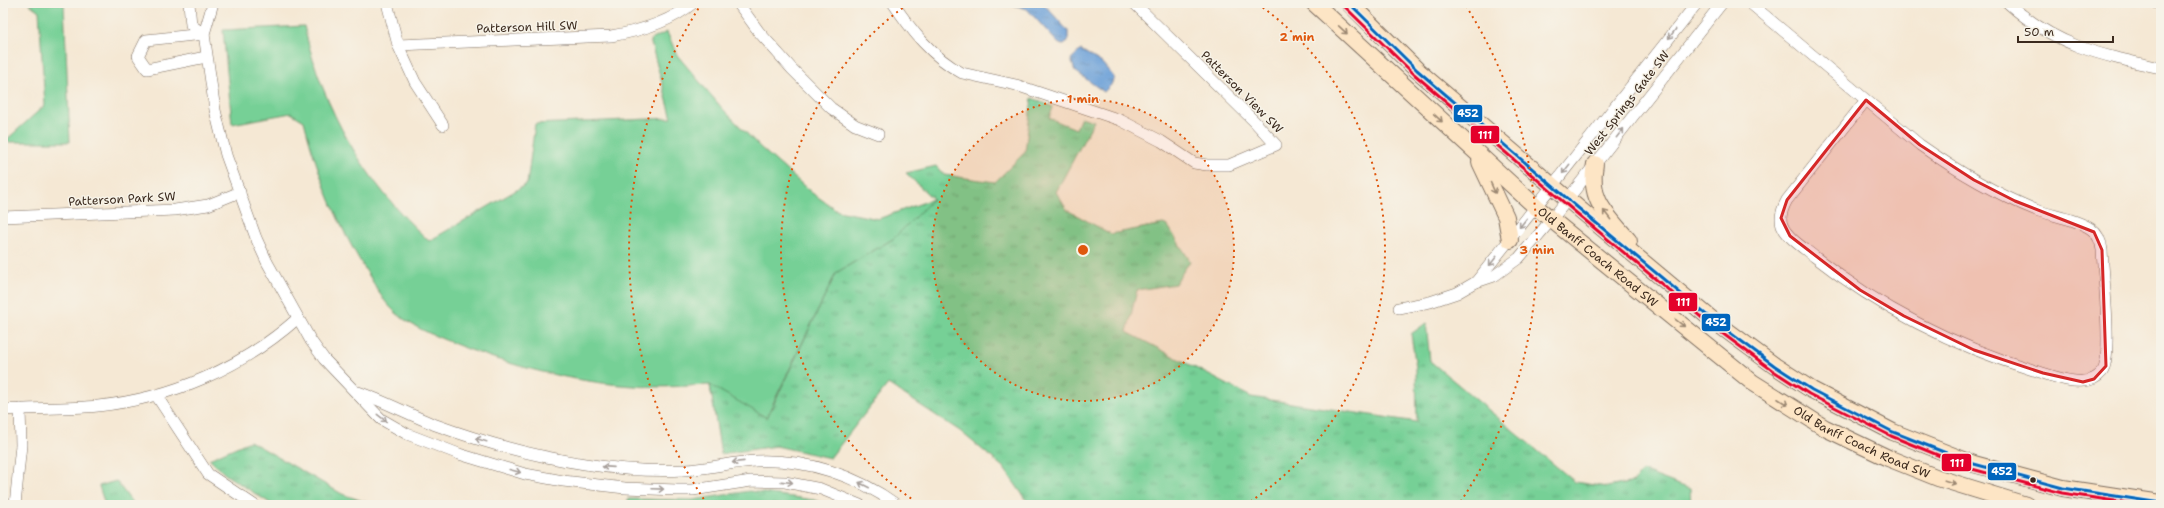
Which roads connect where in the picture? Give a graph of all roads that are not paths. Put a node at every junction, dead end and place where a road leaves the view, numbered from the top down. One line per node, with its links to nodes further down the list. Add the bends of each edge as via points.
1 (189, 3): 16 (street, via 191,25)
2 (213, 3): 16 (street)
3 (387, 3): 17 (street)
4 (693, 3): 17 (street, Patterson Hill SW, via 664,21 611,36)
5 (738, 3): 22 (street, via 759,32 831,108 856,125)
6 (893, 3): 7 (street, Patterson View SW, via 906,23 929,49 955,69 1016,85 1120,120 1161,141 1194,163 1230,164 1276,145)
7 (1134, 3)
8 (1314, 3): 23 (main road, Old Banff Coach Road SW, one-way to 23)
9 (1349, 3): 25 (main road, Old Banff Coach Road SW, via 1417,70)
10 (1697, 3): 25 (street, West Springs Gate SW, one-way to 25)
11 (1722, 3): 24 (street, West Springs Gate SW, one-way to 11)
12 (1750, 3): 20 (street)
13 (2008, 3): 19 (street, via 2042,29 2080,48)
14 (2156, 3): 15 (street)
15 (2161, 4)
16 (204, 34): 18 (street); 18 (street, via 146,40 138,56 147,69)
17 (398, 45): 21 (street, via 415,82)
18 (206, 57): 26 (street, via 226,155)
19 (2161, 68)
20 (1866, 100): 20 (street, via 1920,145 1974,180 2037,210 2087,227 2098,236 2102,250 2107,360 2099,375 2083,382 2043,373 2007,362 1943,336 1860,290 1801,246 1786,231 1782,225 1781,212 1788,200)
21 (443, 125)
22 (878, 134)
23 (1476, 153): 28 (main road, Old Banff Coach Road SW); 31 (main road, one-way to 31, via 1506,217)
24 (1596, 164): 27 (street, West Springs Gate SW); 32 (main road, one-way to 24, via 1601,206 1593,182)
25 (1553, 186): 27 (main road, Old Banff Coach Road SW); 28 (street, West Springs Gate SW)
26 (240, 192): 29 (street, Patterson Park SW, via 208,205 175,210); 35 (street, via 267,262)
27 (1568, 198): 30 (street, West Springs Gate SW); 32 (main road, Old Banff Coach Road SW)
28 (1536, 207): 30 (main road, Old Banff Coach Road SW); 31 (street, West Springs Gate SW, one-way to 31)
29 (3, 217)
30 (1552, 219): 33 (street, West Springs Gate SW, via 1507,269); 45 (main road, Old Banff Coach Road SW, one-way to 45, via 1752,382 1803,415 1907,467)
31 (1510, 240): 33 (street, West Springs Gate SW, one-way to 33)
32 (1660, 276): 40 (main road, Old Banff Coach Road SW, via 1775,366 1812,390 1893,432 1938,451 2016,477 2084,492)
33 (1476, 282): 34 (street, via 1451,296)
34 (1399, 308)
35 (298, 318): 36 (street, via 324,359); 37 (street, via 246,358 203,378)
36 (355, 390): 43 (street, one-way to 43, via 381,419 407,434 459,454 526,474 588,484 669,490 693,490 751,481 785,482 822,489); 44 (street, one-way to 36, via 852,478 804,464 756,461 683,470 655,470 602,466 546,457 460,433)
37 (156, 395): 38 (street, via 97,406); 42 (street, via 208,474)
38 (20, 409): 39 (street); 41 (street, via 21,445)
39 (3, 410)
40 (2161, 504)
41 (15, 505)
42 (254, 505)
43 (860, 505)
44 (897, 505)
45 (2026, 505)

